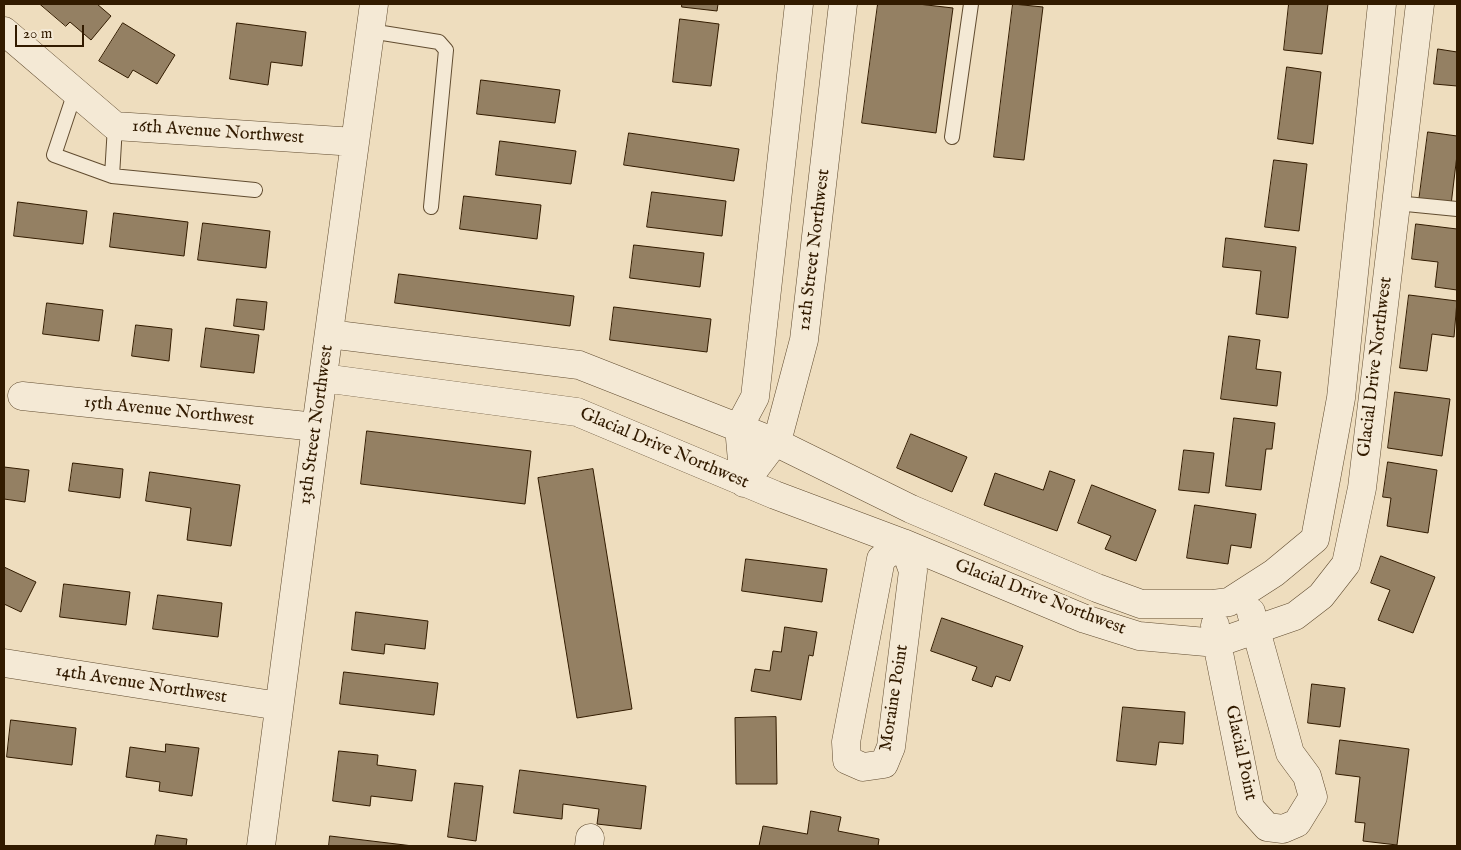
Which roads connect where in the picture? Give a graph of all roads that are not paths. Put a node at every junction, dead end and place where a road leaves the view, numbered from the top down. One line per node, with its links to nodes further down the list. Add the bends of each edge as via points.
1 (374, 4): 8 (street, 13th Street Northwest)
2 (799, 4): 22 (street, via 755,397)
3 (843, 4): 23 (street, 12th Street Northwest, via 804,340)
4 (971, 4): 11 (lane)
5 (1382, 4): 27 (street, via 1341,398 1315,538)
6 (1420, 4): 15 (street, Glacial Drive Northwest)
7 (4, 31): 9 (street, 16th Avenue Northwest)
8 (370, 31): 12 (street, 13th Street Northwest); 16 (lane, via 439,42 446,50)
9 (70, 89): 10 (street, 16th Avenue Northwest); 13 (lane, via 54,154)
10 (115, 126): 12 (street, 16th Avenue Northwest); 13 (lane)
11 (952, 137)
12 (355, 142): 18 (street, 13th Street Northwest)
13 (112, 176): 14 (lane)
14 (254, 190)
15 (1396, 202): 17 (lane); 29 (street, Glacial Drive Northwest, via 1362,488 1346,564 1322,596 1296,616)
16 (431, 207)
17 (1457, 209)
18 (329, 334): 19 (street, 13th Street Northwest); 22 (street, via 579,365)
19 (323, 378): 21 (street, 13th Street Northwest); 24 (street, Glacial Drive Northwest, via 576,412)
20 (22, 396): 21 (street, 15th Avenue Northwest)
21 (316, 427): 32 (street, 13th Street Northwest)
22 (739, 427): 23 (street); 24 (street)
23 (775, 442): 24 (street, 12th Street Northwest); 25 (street)
24 (744, 483): 26 (street, Glacial Drive Northwest)
25 (911, 509): 26 (street); 28 (street, via 1141,604)
26 (903, 543): 26 (street, Moraine Point, via 881,559 846,742 847,760 863,767 884,764 891,747 913,571); 30 (street, Glacial Drive Northwest, via 1112,628 1139,636)
27 (1246, 591): 28 (street, via 1229,602); 29 (street, Glacial Point)
28 (1213, 604): 30 (street, Glacial Point)
29 (1256, 630): 30 (street, Glacial Drive Northwest); 30 (street, Glacial Point, via 1290,753 1307,776 1313,797 1297,824 1282,829 1267,827 1250,808)
30 (1217, 643)
31 (4, 663): 32 (street, 14th Avenue Northwest)
32 (279, 706): 33 (street, 13th Street Northwest)
33 (261, 846)

